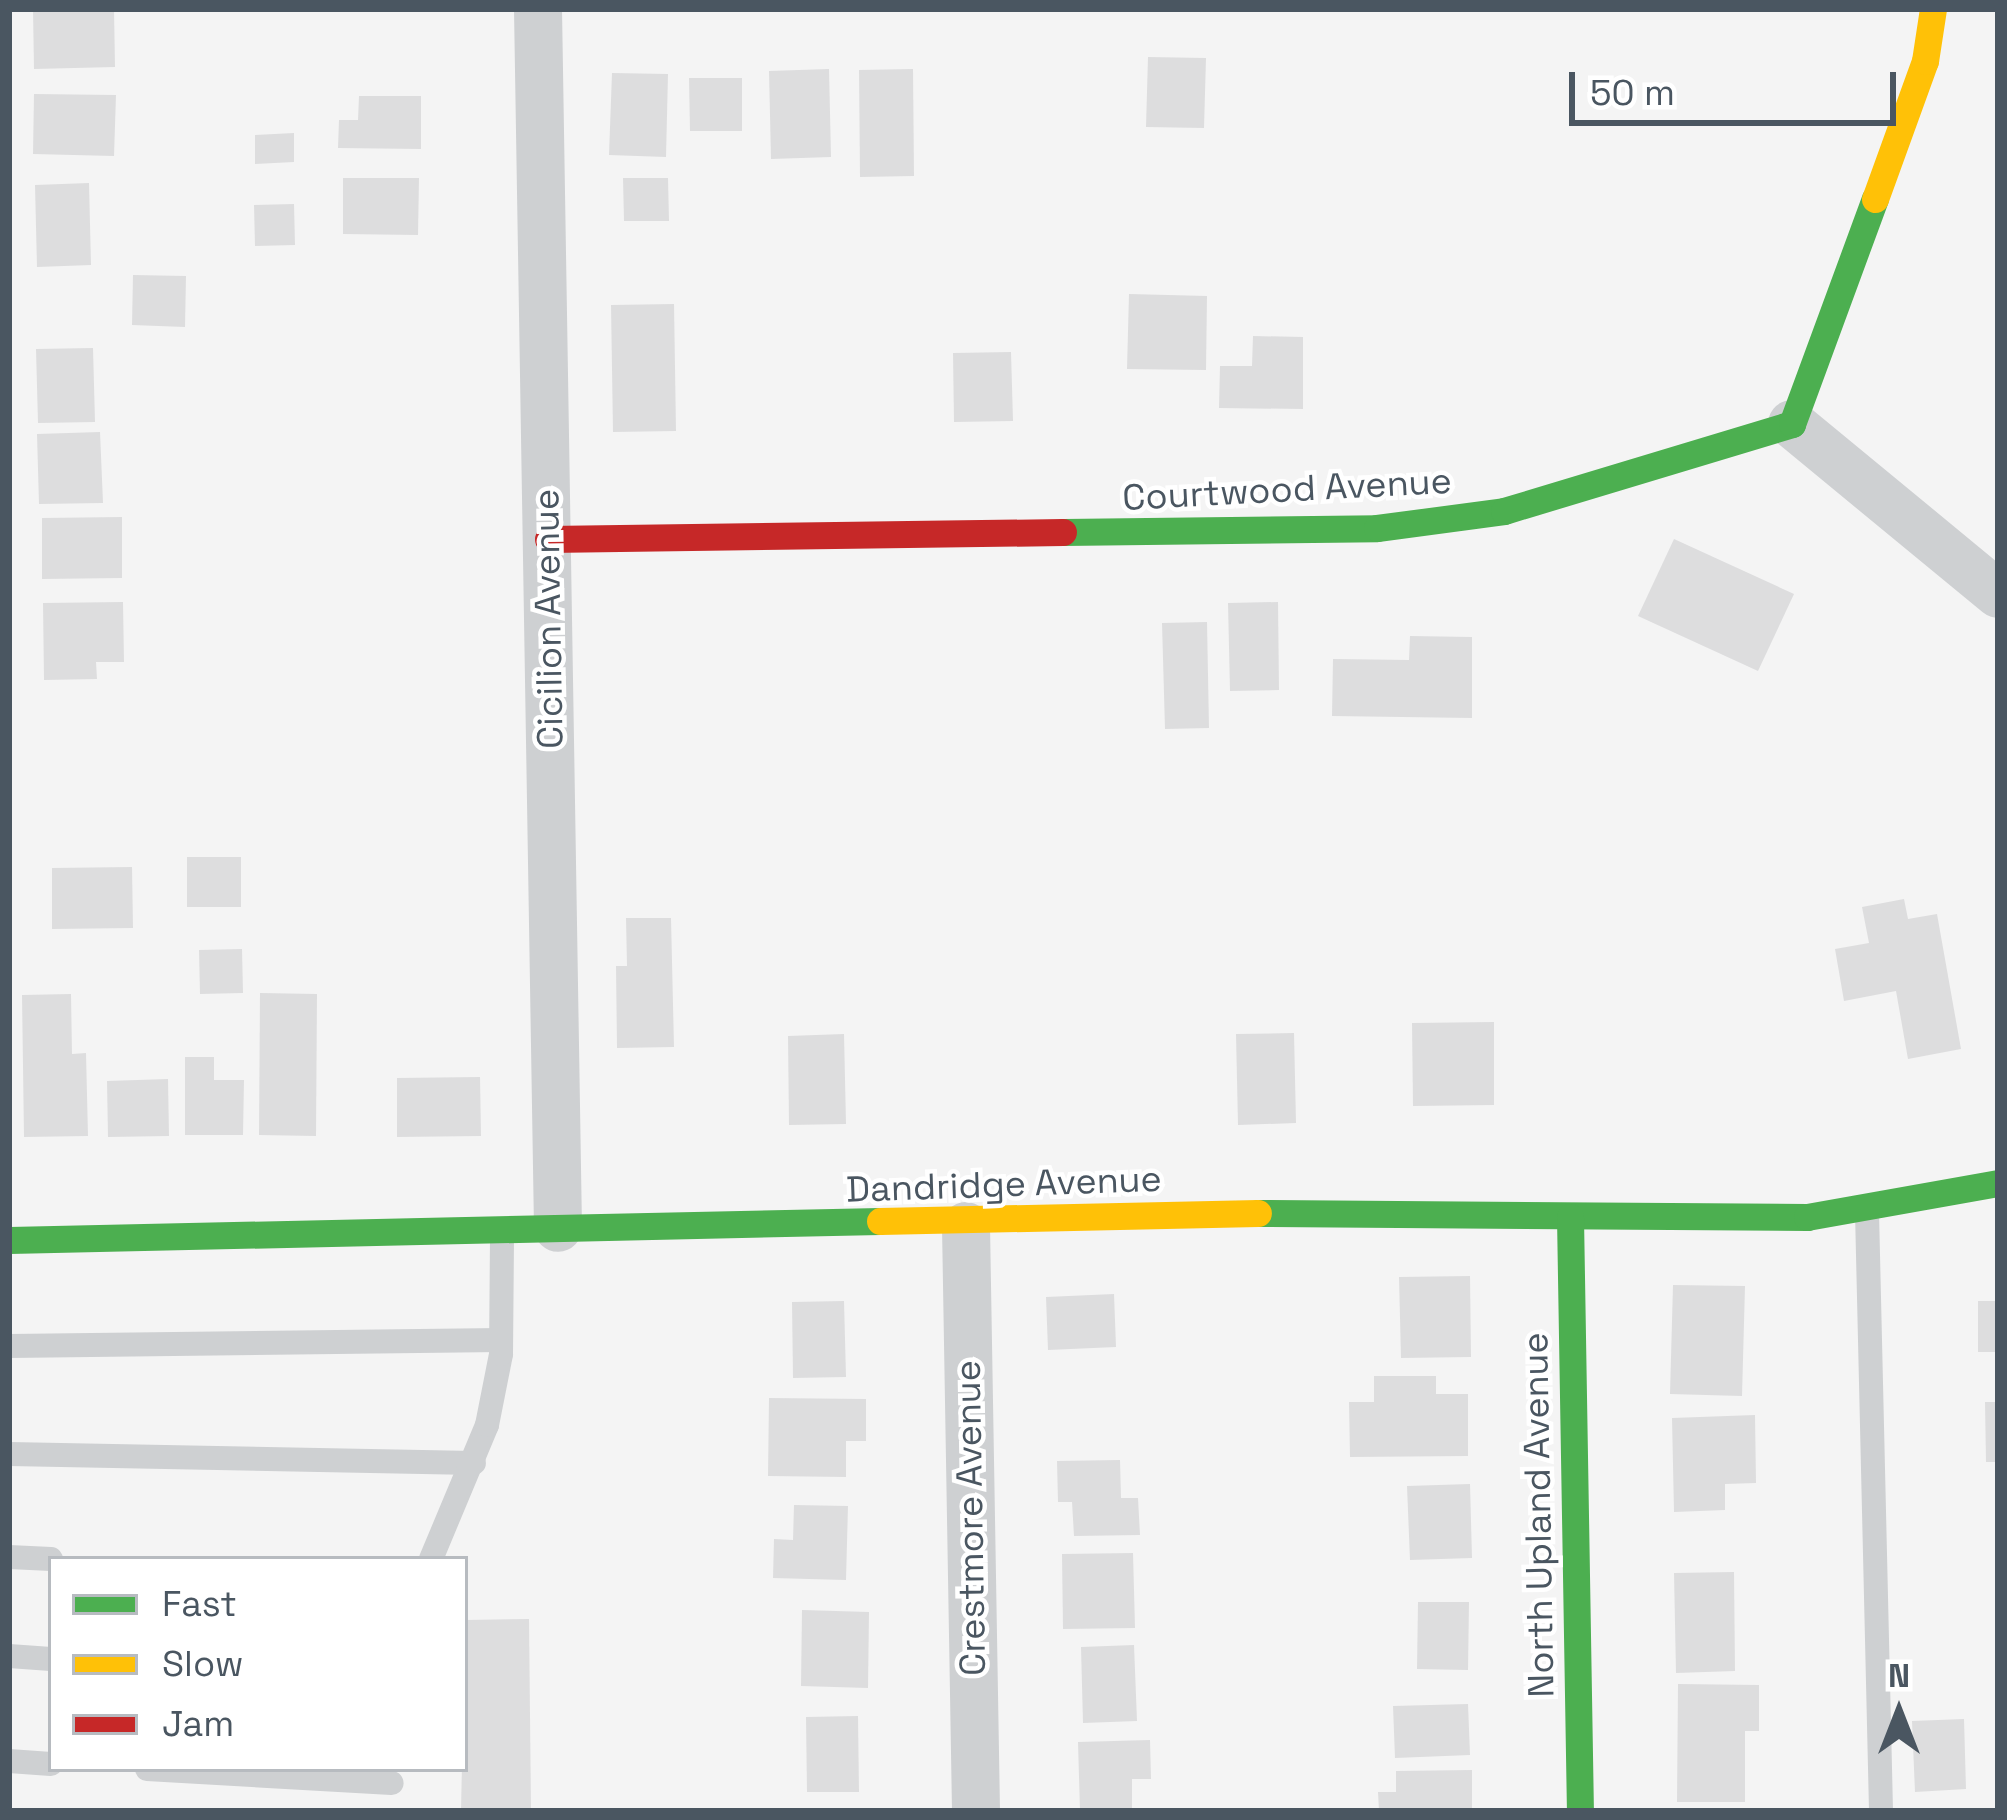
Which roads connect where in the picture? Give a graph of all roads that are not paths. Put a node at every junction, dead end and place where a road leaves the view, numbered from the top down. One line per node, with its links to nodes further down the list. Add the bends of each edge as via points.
1 (538, 9): 4 (street, Cicilion Avenue)
2 (1933, 9): 3 (street, via 1925,61)
3 (1792, 424): 4 (street, Courtwood Avenue, via 1598,491 1377,528); 5 (street)
4 (548, 538): 10 (street, Cicilion Avenue)
5 (1998, 594)
6 (1998, 1184): 7 (street, Dandridge Avenue)
7 (1867, 1212): 8 (street, Dandridge Avenue); 29 (lane)
8 (1570, 1217): 9 (street, Dandridge Avenue, via 1382,1210); 28 (street, North Upland Avenue)
9 (966, 1226): 10 (street, Dandridge Avenue); 27 (street, Crestmore Avenue)
10 (558, 1228): 11 (street, Dandridge Avenue)
11 (502, 1232): 12 (street, Dandridge Avenue); 13 (lane)
12 (9, 1240)
13 (501, 1340): 14 (lane); 16 (lane)
14 (9, 1346)
15 (9, 1454): 16 (lane)
16 (474, 1463): 17 (lane)
17 (432, 1556)
18 (9, 1557): 19 (lane)
19 (48, 1559)
20 (9, 1656): 21 (lane)
21 (48, 1659)
22 (9, 1761): 23 (lane)
23 (48, 1764)
24 (252, 1772): 25 (lane)
25 (392, 1776): 26 (lane)
26 (392, 1811)
27 (976, 1811)
28 (1580, 1811)
29 (1881, 1811)

